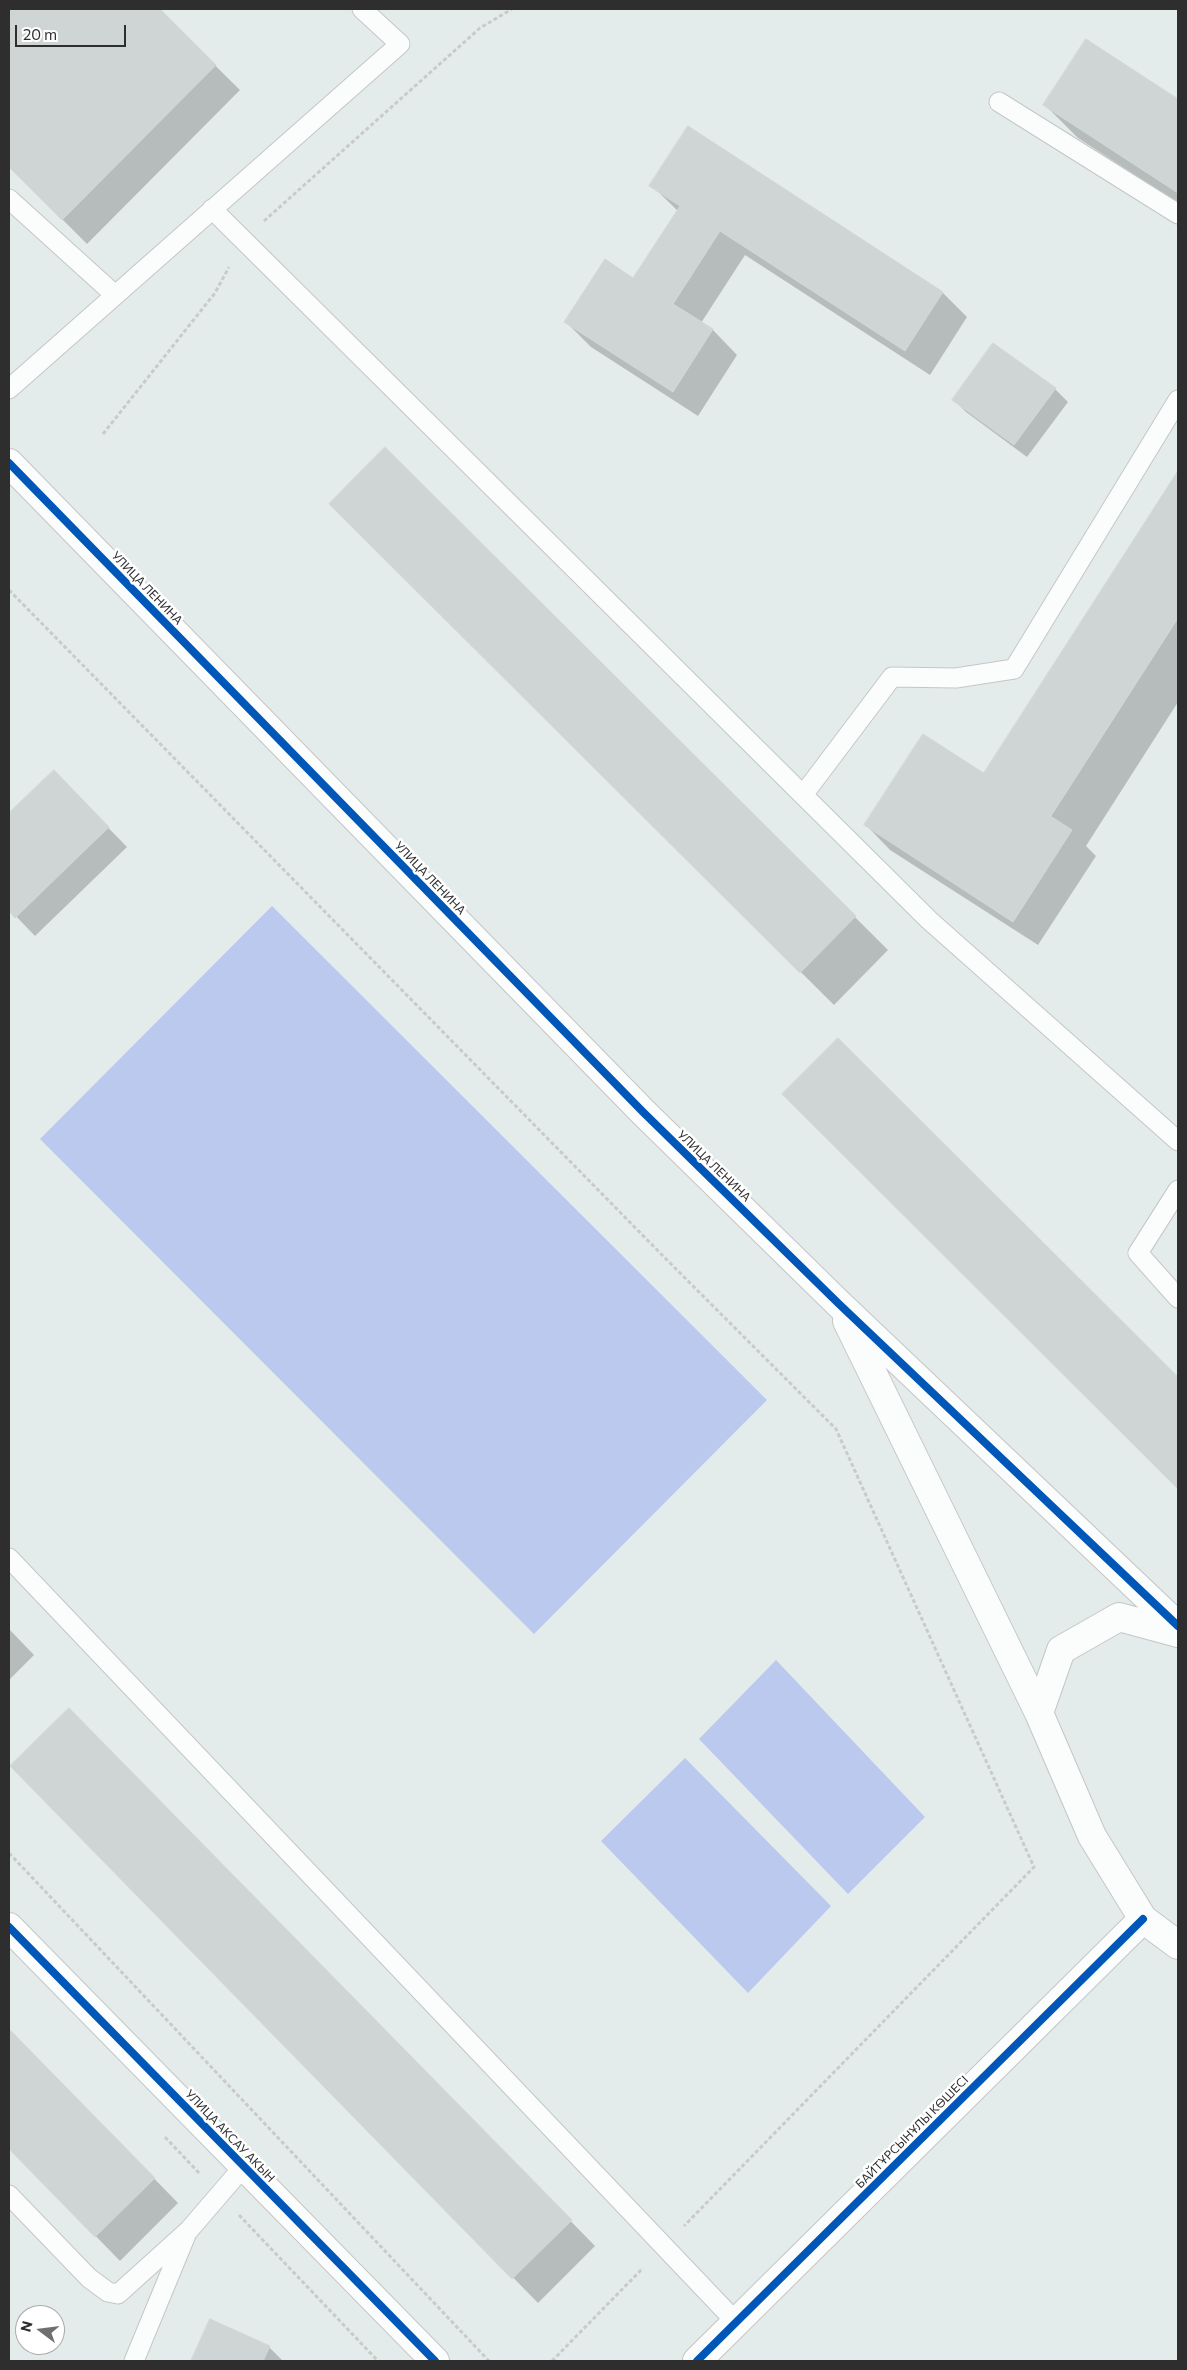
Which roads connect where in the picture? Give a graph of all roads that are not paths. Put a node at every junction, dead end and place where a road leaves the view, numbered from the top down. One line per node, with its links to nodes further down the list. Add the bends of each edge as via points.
1 (362, 9): 4 (lane, via 400,44)
2 (1000, 102): 5 (lane)
3 (9, 199): 6 (lane)
4 (212, 209): 6 (lane); 10 (lane)
5 (1178, 214)
6 (115, 295): 7 (lane)
7 (9, 389)
8 (1178, 400): 10 (lane, via 1014,669 956,678 892,677)
9 (9, 463): 14 (street, УЛИЦА ЛЕНИНА, via 643,1112)
10 (803, 795): 11 (lane, via 929,920)
11 (1178, 1140)
12 (1178, 1190): 13 (lane, via 1138,1252)
13 (1178, 1298)
14 (839, 1304): 16 (street, УЛИЦА ЛЕНИНА); 18 (street)
15 (9, 1558): 25 (lane)
16 (1178, 1626)
17 (1178, 1633): 18 (street, via 1119,1617 1061,1650)
18 (1039, 1713): 19 (street, via 1092,1836)
19 (1143, 1919): 21 (street); 25 (street, БАЙТҰРСЫНҰЛЫ КӨШЕСІ)
20 (9, 1927): 22 (street, УЛИЦА АКСАУ АКЫН)
21 (1178, 1945)
22 (244, 2166): 24 (lane); 27 (street, УЛИЦА АКСАУ АКЫН)
23 (9, 2195): 24 (lane, via 89,2278 108,2292 118,2294)
24 (189, 2230): 26 (lane)
25 (736, 2322): 28 (street, БАЙТҰРСЫНҰЛЫ КӨШЕСІ)
26 (134, 2361)
27 (435, 2361)
28 (697, 2361)

